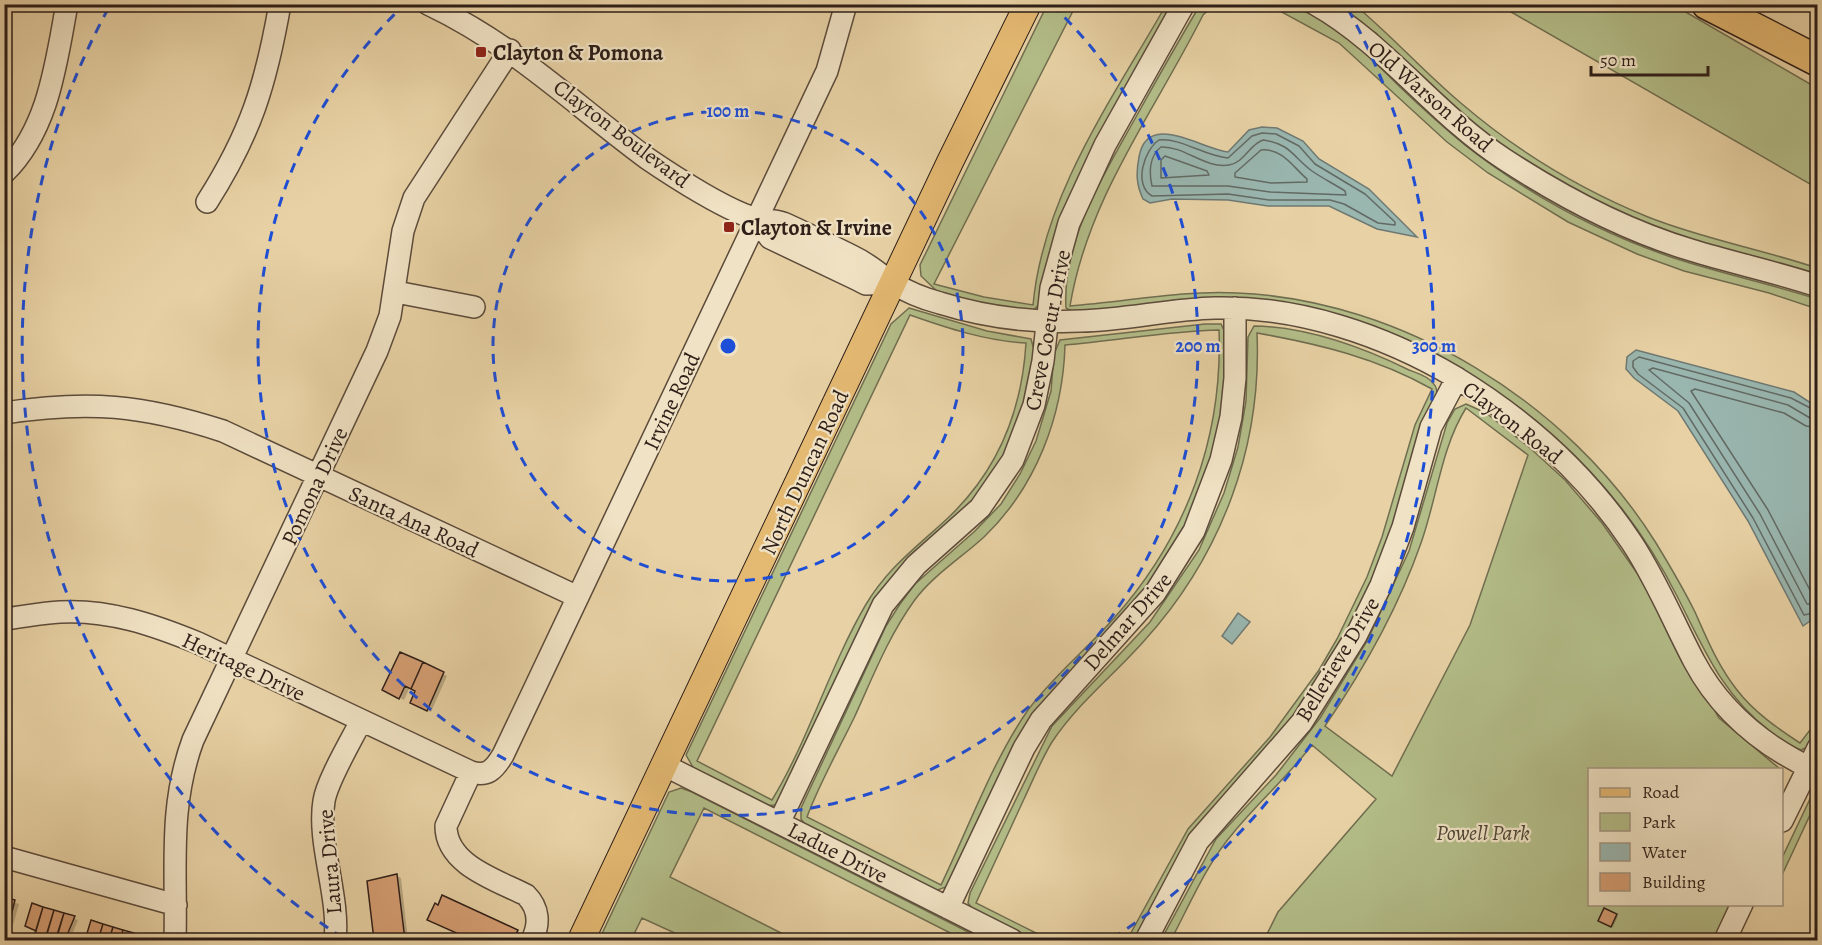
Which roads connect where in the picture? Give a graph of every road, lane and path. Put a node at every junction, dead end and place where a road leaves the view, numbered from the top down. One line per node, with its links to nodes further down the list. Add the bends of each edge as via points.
1 (67, 4): 11 (street, via 45,107 27,146)
2 (280, 4): 12 (street, via 261,94 229,167)
3 (428, 4): 9 (street, Clayton Boulevard)
4 (846, 4): 13 (street, Irvine Road, via 827,71)
5 (1028, 4): 14 (main road, North Duncan Road)
6 (1184, 4): 19 (street, Creve Coeur Drive, via 1085,184 1056,263)
7 (1315, 4): 15 (street, Old Warson Road, via 1363,35 1458,124 1555,191 1662,240)
8 (1707, 4): 10 (highway)
9 (510, 50): 13 (street, Clayton Boulevard, via 647,158); 16 (street, Pomona Drive, via 414,198 403,231)
10 (1818, 61)
11 (4, 173)
12 (207, 202)
13 (756, 219): 14 (street, Clayton Boulevard, via 770,238 866,284); 23 (street, Irvine Road)
14 (894, 284): 19 (street, Clayton Road, via 961,309); 28 (main road, North Duncan Road)
15 (1818, 286)
16 (396, 292): 17 (street); 22 (street, Pomona Drive, via 377,351)
17 (474, 307)
18 (1235, 308): 19 (street, Clayton Road); 20 (street, Clayton Road, via 1302,317 1351,330); 36 (street, Delmar Drive, via 1235,378 1230,417 1221,460 1194,531 1155,593 1041,720 1024,747)
19 (1047, 322): 32 (street, Creve Coeur Drive, via 1034,405 1013,460 980,508 916,565 884,605)
20 (1457, 378): 29 (street, Clayton Road, via 1496,404 1572,469 1601,501 1646,565 1713,692 1752,732); 42 (street, Bellerieve Drive, via 1431,427 1403,527 1356,636 1302,722 1198,841)
21 (4, 413): 22 (street, Santa Ana Road, via 78,405 140,409 180,417 223,431)
22 (319, 477): 23 (street, Santa Ana Road); 25 (street, Pomona Drive)
23 (578, 597): 30 (street, Irvine Road, via 497,765 482,775)
24 (4, 620): 25 (street, Heritage Drive, via 60,612 127,618 152,624)
25 (231, 659): 26 (street, Heritage Drive); 34 (street, Pomona Drive, via 193,740 181,781 174,827)
26 (361, 721): 30 (street, Heritage Drive); 38 (street, Laura Drive, via 324,798 322,816)
27 (1818, 748): 29 (street)
28 (664, 765): 32 (street, Ladue Drive); 40 (main road, North Duncan Road)
29 (1812, 769): 31 (street)
30 (471, 772): 39 (street, via 446,826 446,836 463,862 532,901 538,922)
31 (1783, 819)
32 (779, 823): 36 (street, Ladue Drive)
33 (4, 857): 34 (street)
34 (176, 905): 37 (street, Pomona Drive)
35 (1741, 906): 43 (street)
36 (948, 908): 41 (street, Ladue Drive)
37 (175, 940)
38 (335, 940)
39 (532, 940)
40 (581, 940)
41 (1012, 940)
42 (1146, 940)
43 (1725, 940)

